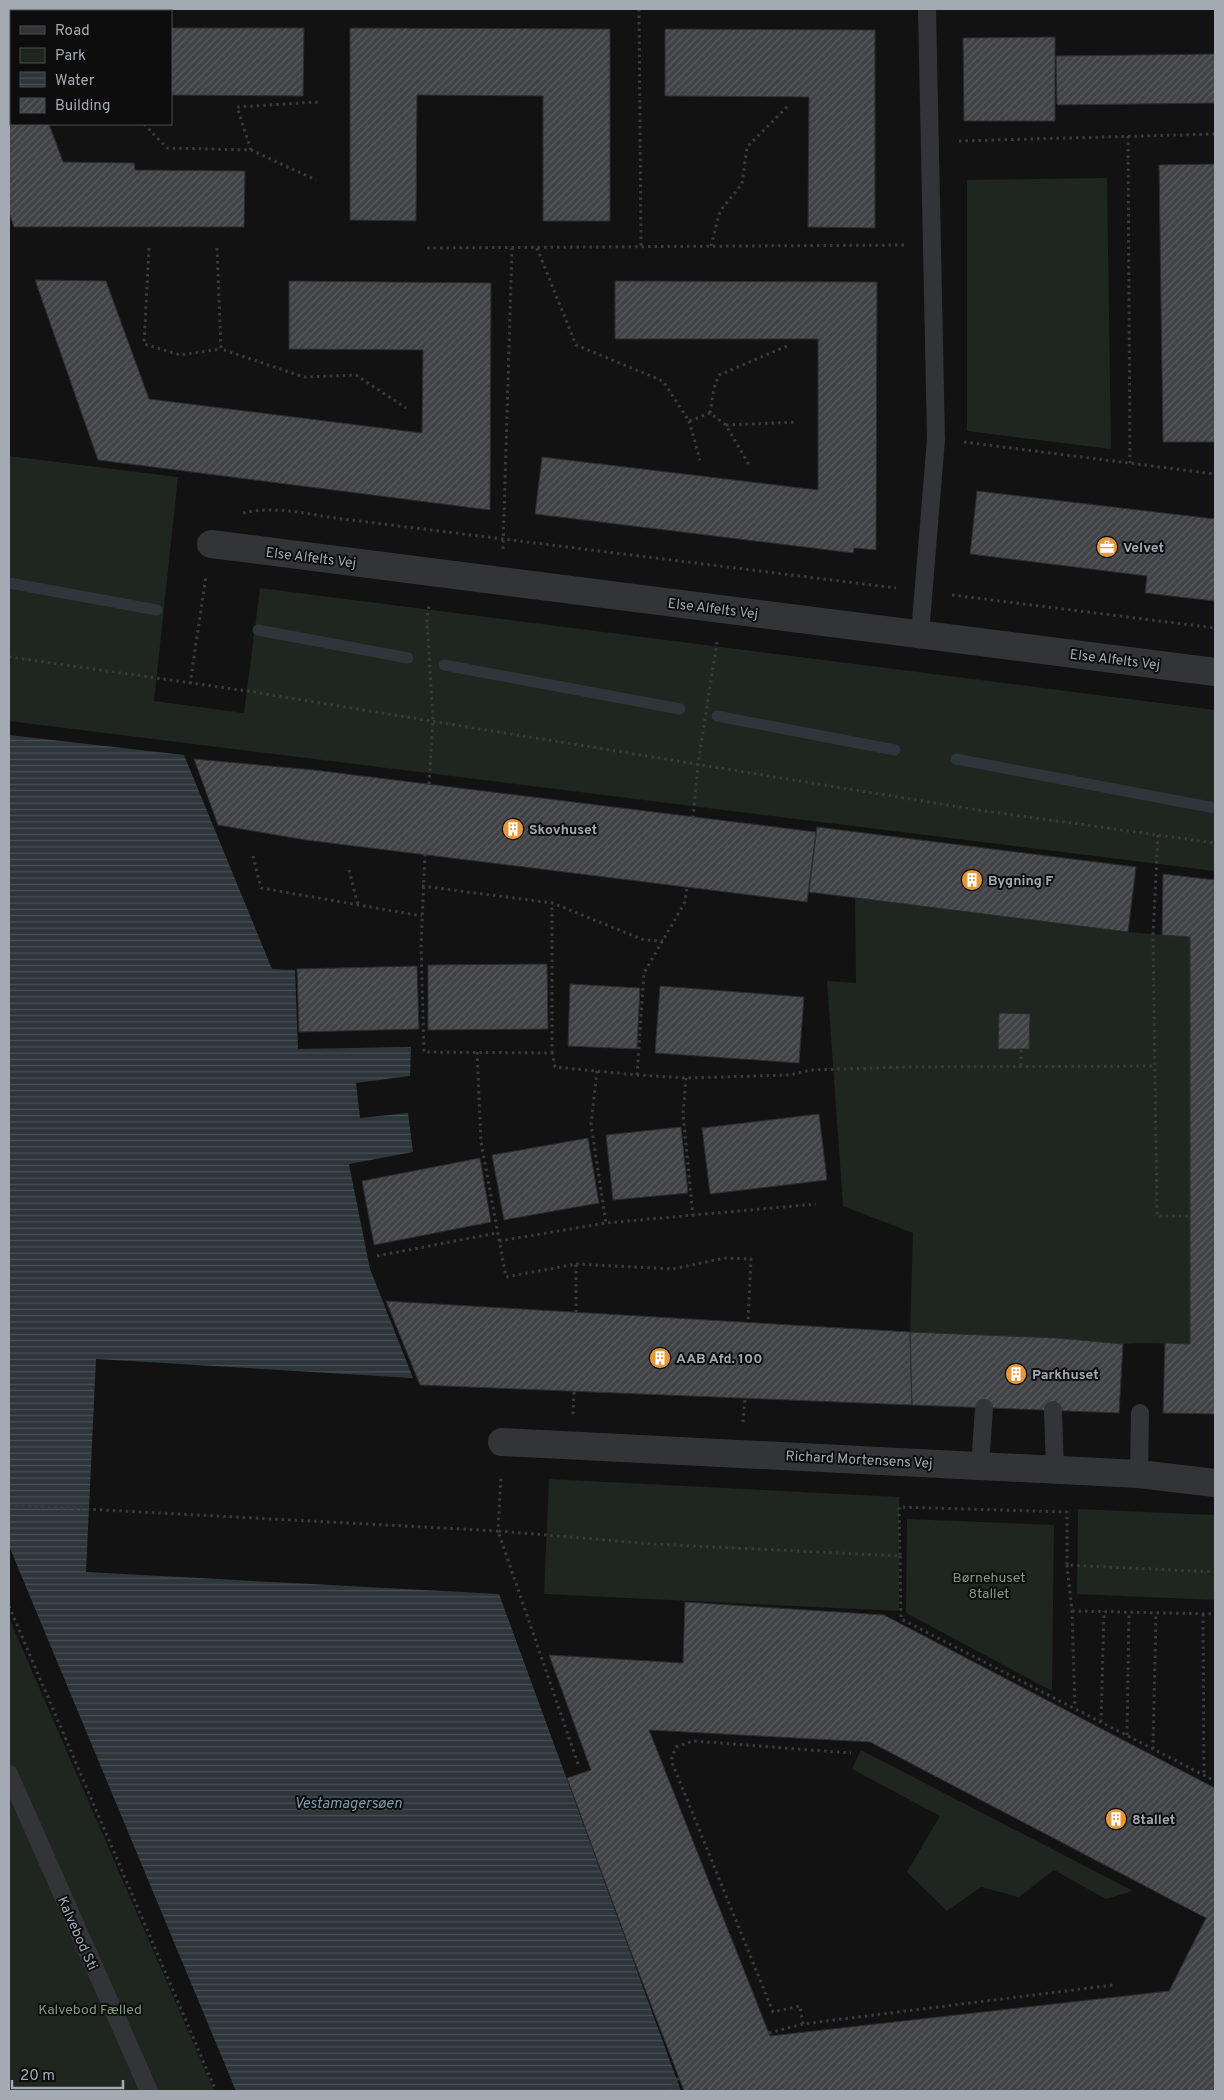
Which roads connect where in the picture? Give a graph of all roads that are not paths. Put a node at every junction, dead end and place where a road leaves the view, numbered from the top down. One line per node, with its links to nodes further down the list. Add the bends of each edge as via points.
1 (927, 9): 3 (lane, via 936,439)
2 (211, 544): 3 (street, Else Alfelts Vej)
3 (920, 634): 4 (street, Else Alfelts Vej)
4 (1215, 672)
5 (984, 1408): 9 (lane)
6 (1053, 1410): 10 (lane)
7 (1140, 1413): 11 (lane)
8 (502, 1442): 9 (street, Richard Mortensens Vej)
9 (980, 1466): 10 (street, Richard Mortensens Vej)
10 (1054, 1470): 11 (street, Richard Mortensens Vej)
11 (1139, 1474): 12 (street, Richard Mortensens Vej)
12 (1215, 1483)
13 (9, 1774): 14 (lane, Kalvebod Sti)
14 (149, 2091)

